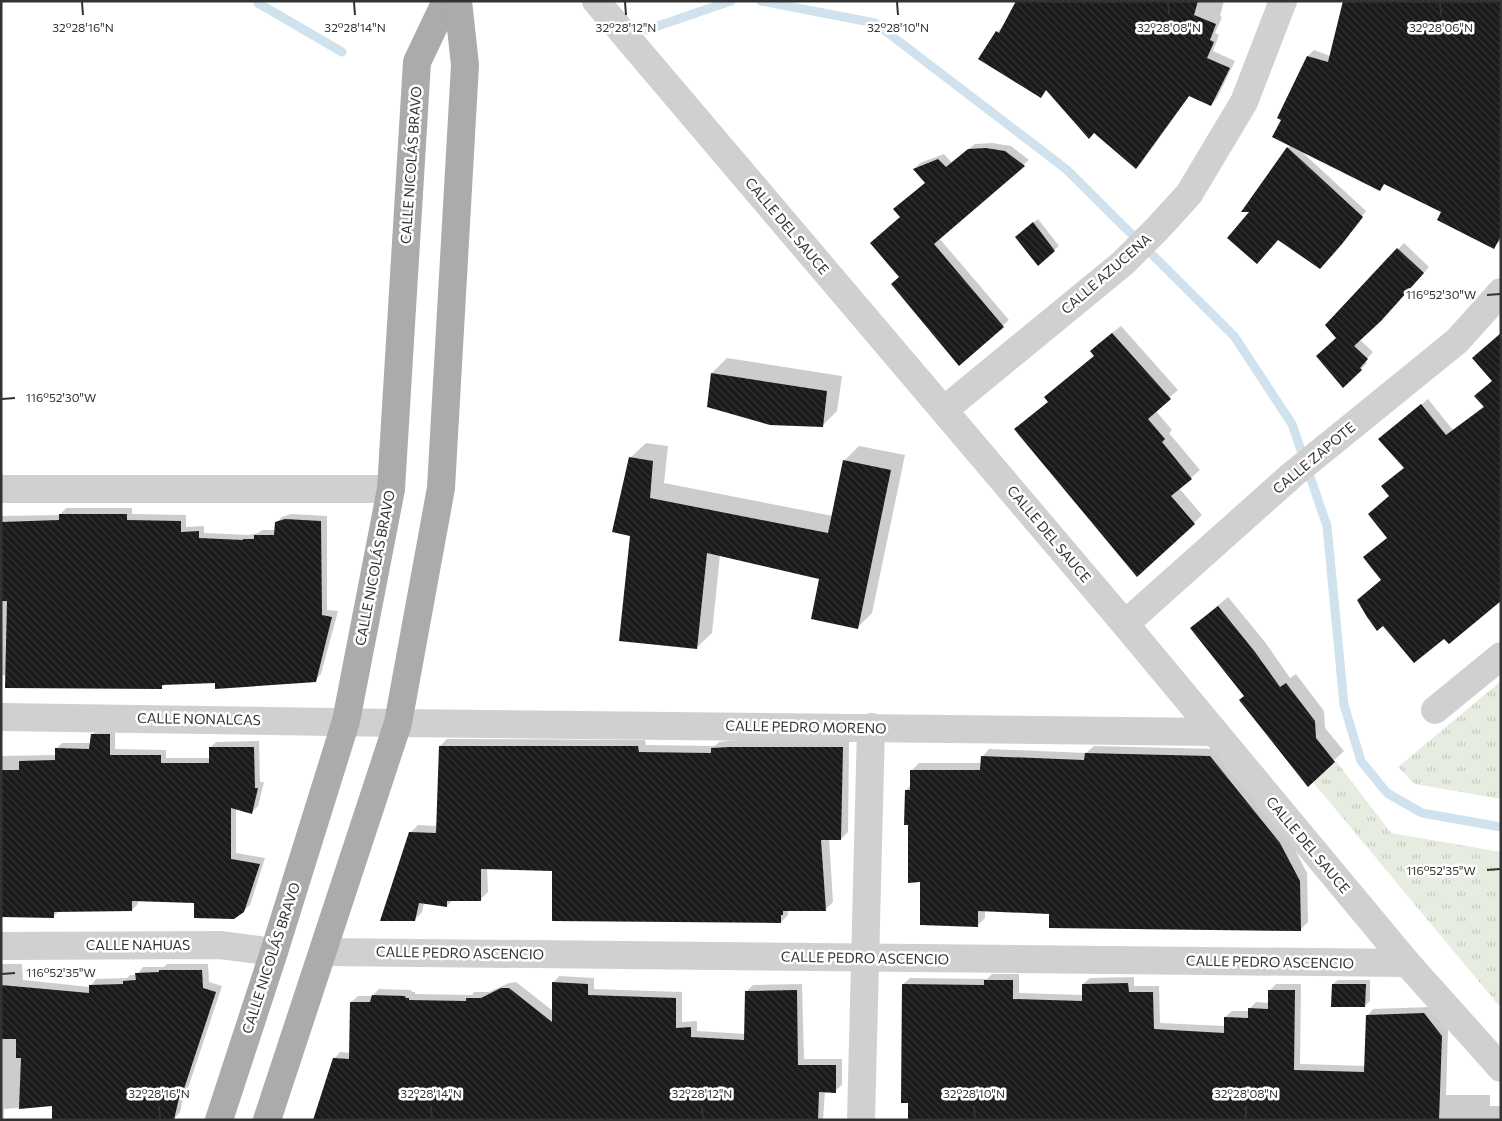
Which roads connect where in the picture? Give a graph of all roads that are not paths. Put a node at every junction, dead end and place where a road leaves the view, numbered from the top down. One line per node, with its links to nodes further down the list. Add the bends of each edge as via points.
1 (446, 1): 8 (main road, CALLE NICOLÁS BRAVO, via 417,62)
2 (458, 1): 14 (main road, via 465,65 441,488)
3 (596, 1): 6 (street, CALLE DEL SAUCE)
4 (1283, 1): 6 (street, CALLE AZUCENA, via 1244,102 1188,194 1122,263)
5 (1501, 292): 9 (street, CALLE ZAPOTE, via 1457,341 1326,446)
6 (944, 410): 9 (street, CALLE DEL SAUCE)
7 (1, 489): 8 (street)
8 (391, 489): 13 (main road, CALLE NICOLÁS BRAVO)
9 (1125, 624): 16 (street, CALLE DEL SAUCE)
10 (1501, 656): 11 (street)
11 (1435, 710)
12 (1, 717): 13 (street, CALLE NONALCAS)
13 (346, 721): 14 (street, CALLE NONALCAS); 18 (main road, CALLE NICOLÁS BRAVO)
14 (398, 723): 15 (street, CALLE PEDRO MORENO); 19 (main road)
15 (870, 727): 16 (street, CALLE PEDRO MORENO); 20 (street)
16 (1214, 732): 21 (street, CALLE DEL SAUCE)
17 (1, 946): 18 (street, CALLE NAHUAS, via 220,945)
18 (274, 952): 23 (main road, CALLE NICOLÁS BRAVO)
19 (324, 952): 20 (street, CALLE PEDRO ASCENCIO); 24 (main road)
20 (865, 958): 21 (street, CALLE PEDRO ASCENCIO); 25 (street)
21 (1407, 963): 22 (street, CALLE DEL SAUCE)
22 (1501, 1068)
23 (219, 1120)
24 (268, 1120)
25 (861, 1120)

